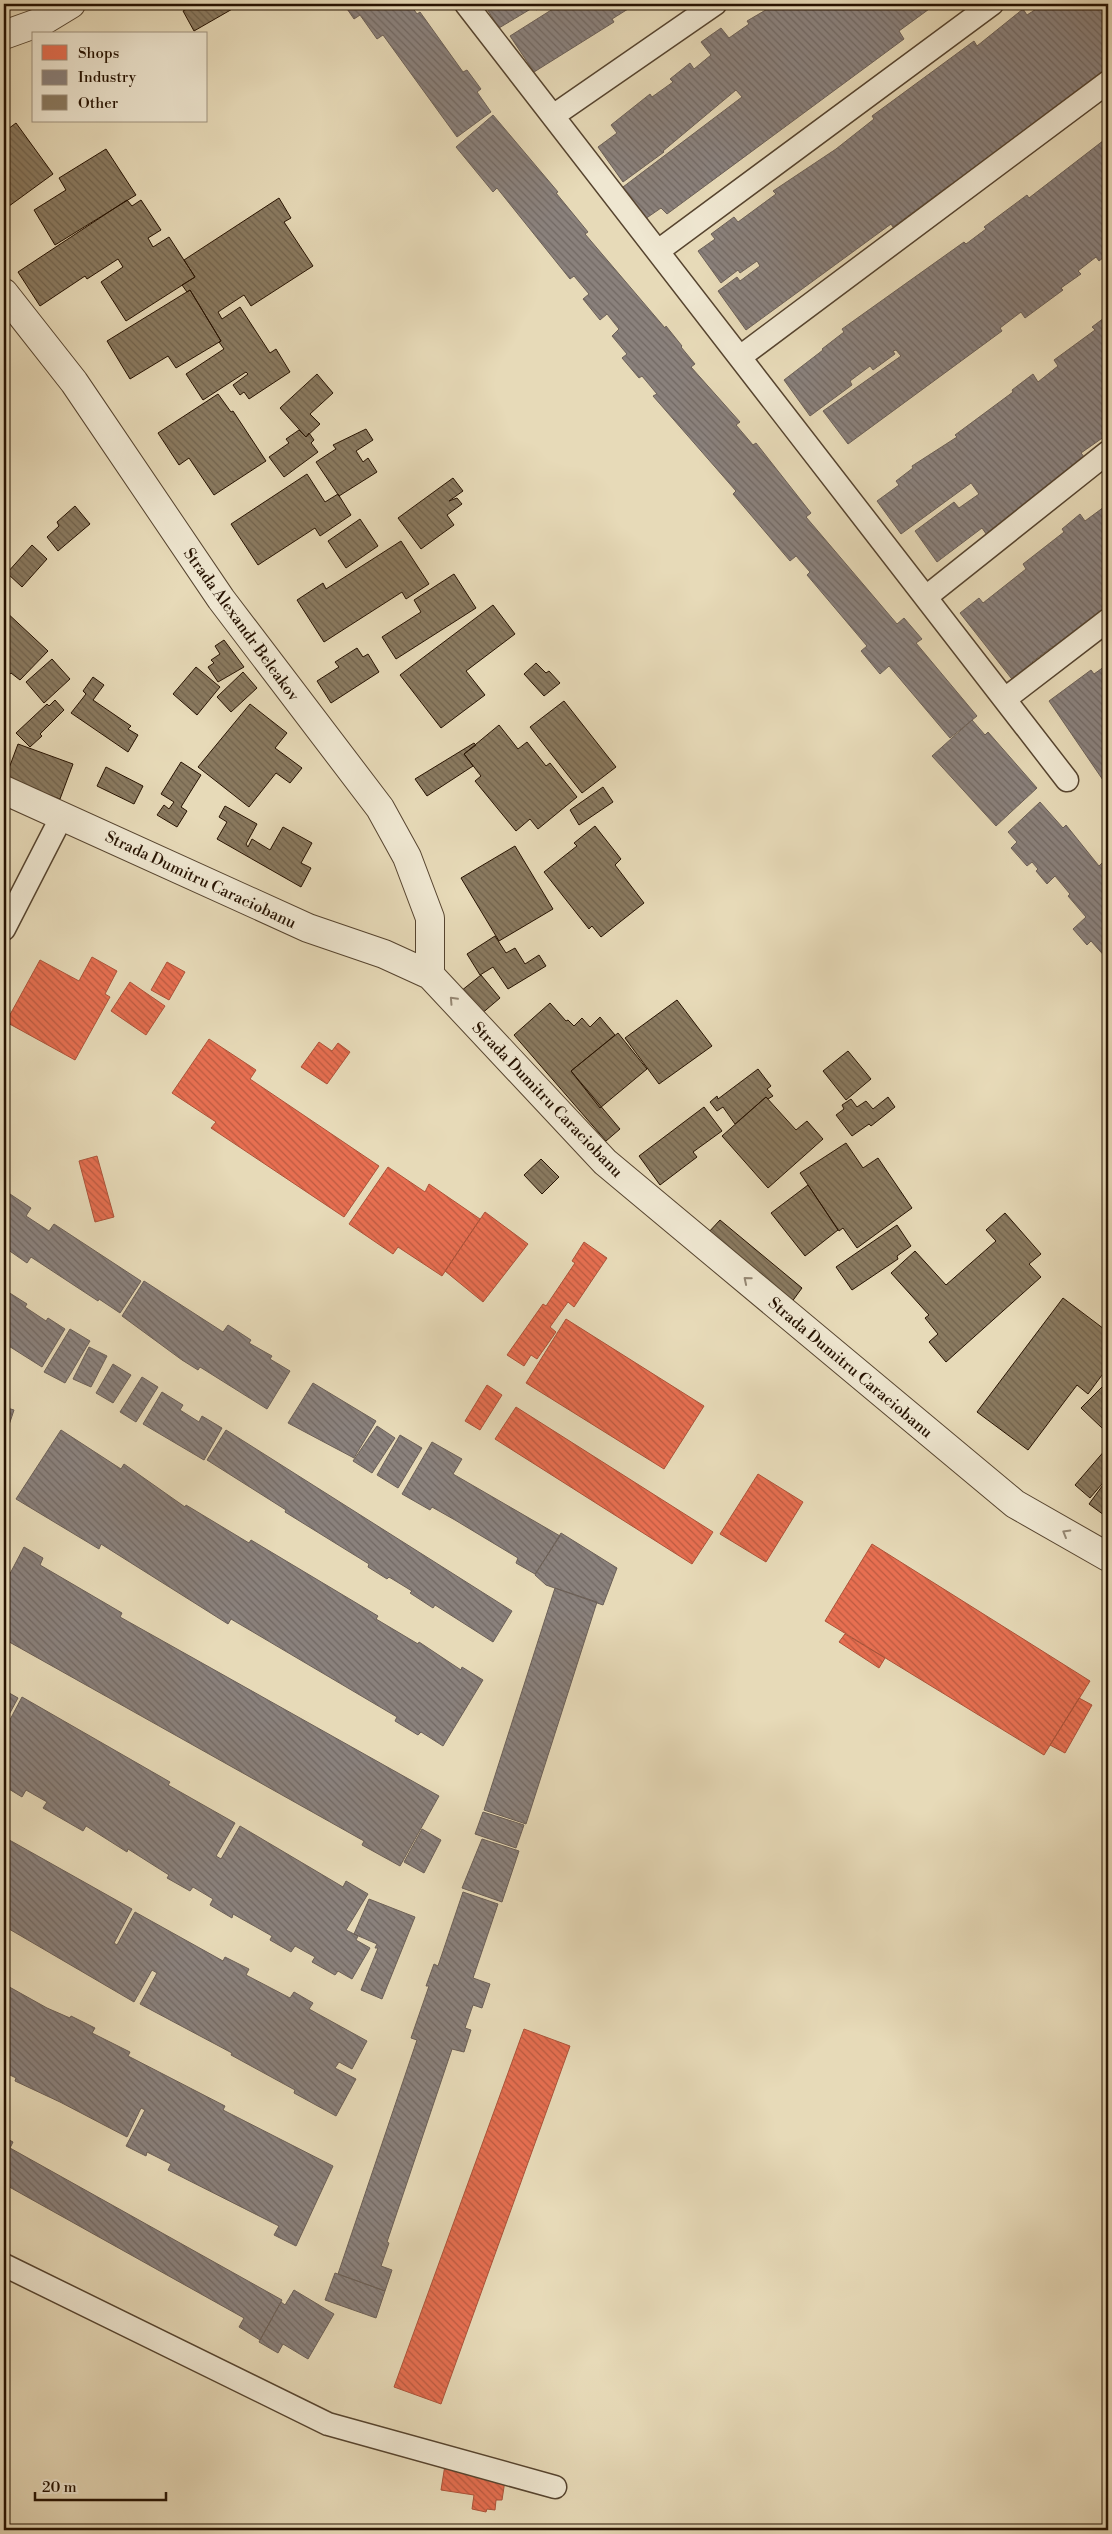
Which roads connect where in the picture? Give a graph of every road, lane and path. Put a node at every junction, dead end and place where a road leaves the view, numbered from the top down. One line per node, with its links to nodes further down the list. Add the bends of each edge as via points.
1 (71, 4): 5 (street, via 43,20)
2 (466, 4): 7 (lane)
3 (715, 4): 7 (lane)
4 (992, 4): 8 (lane)
5 (4, 35)
6 (1108, 82): 10 (lane)
7 (553, 116): 8 (lane)
8 (658, 251): 10 (lane)
9 (4, 292): 19 (street, Strada Alexandr Beleakov, via 74,382 221,599 380,808 407,857 430,918)
10 (740, 357): 12 (lane)
11 (1108, 452): 12 (lane)
12 (926, 597): 14 (lane)
13 (1108, 620): 14 (lane)
14 (1005, 699): 15 (lane)
15 (1067, 780)
16 (4, 790): 17 (street, Strada Dumitru Caraciobanu)
17 (62, 816): 18 (lane); 19 (street, Strada Dumitru Caraciobanu, via 308,928 384,954)
18 (4, 929)
19 (430, 975): 20 (street, Strada Dumitru Caraciobanu, one-way to 19, via 1015,1504 605,1162)
20 (1108, 1557)
21 (4, 2265): 22 (lane, via 328,2424)
22 (555, 2487)

